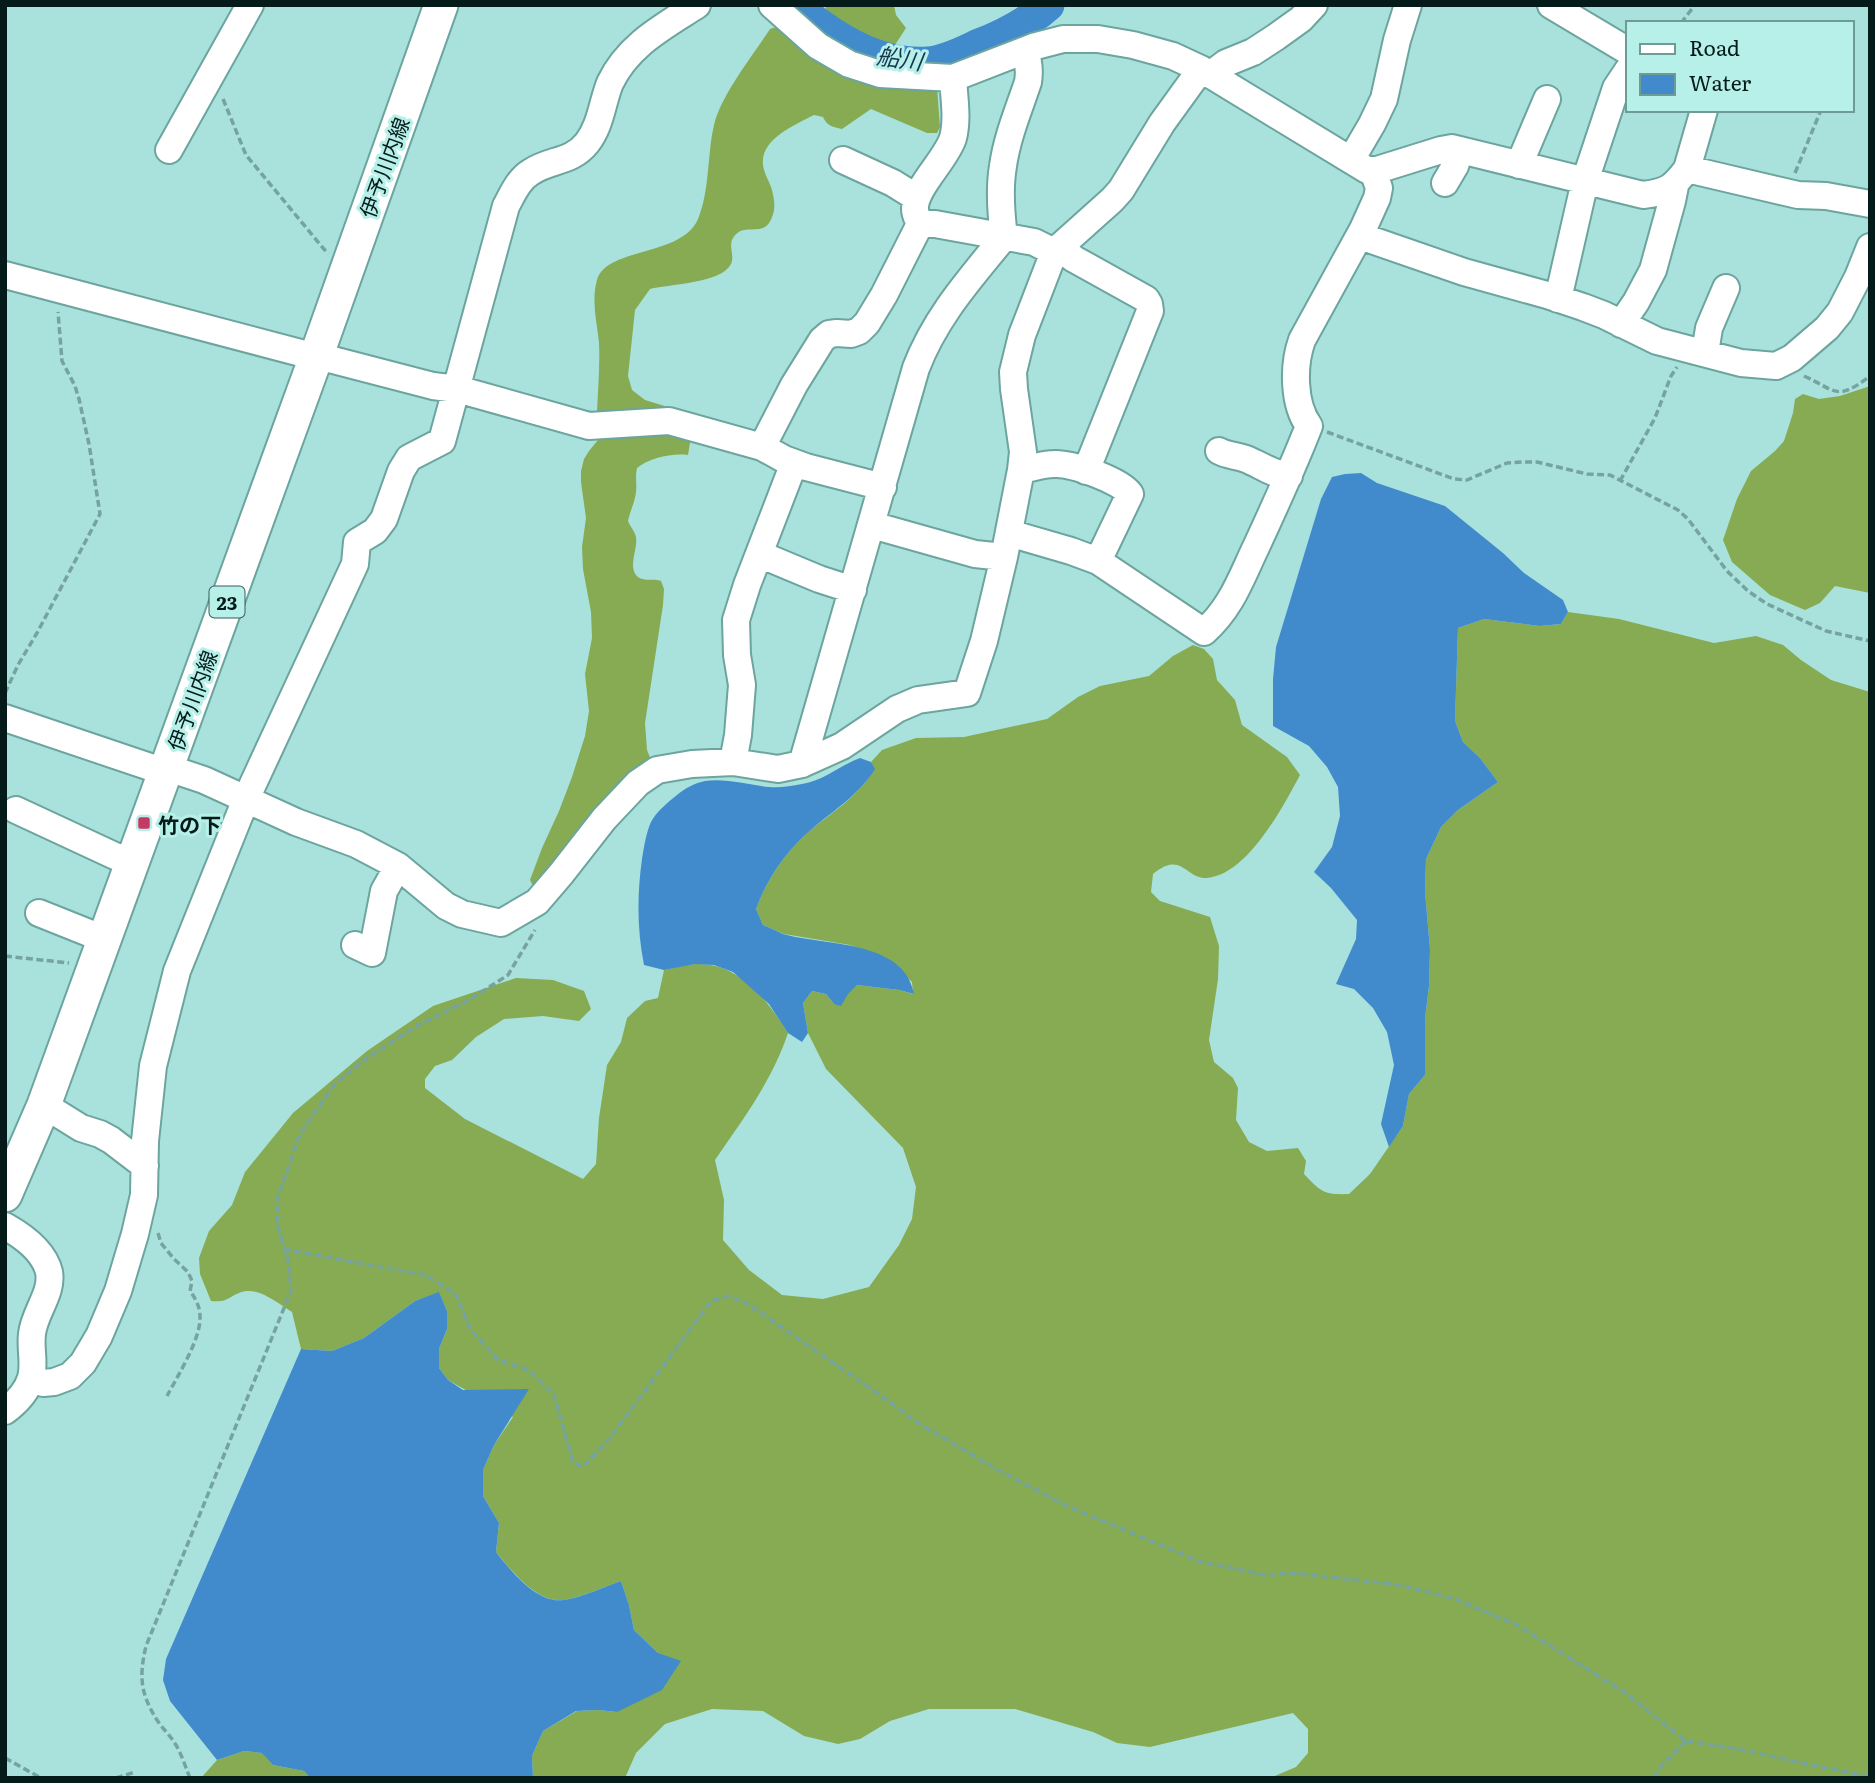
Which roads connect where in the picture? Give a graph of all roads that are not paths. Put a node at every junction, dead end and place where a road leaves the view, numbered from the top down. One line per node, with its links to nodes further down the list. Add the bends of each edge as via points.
1 (250, 5): 15 (street)
2 (441, 5): 35 (main road, 伊予川内線 / 23)
3 (696, 5): 36 (street, via 648,36 619,67 596,128 576,154 533,170 515,190 506,206)
4 (772, 5): 12 (street, via 818,46 849,64 880,74)
5 (1314, 5): 10 (street, via 1253,52)
6 (1408, 5): 18 (street)
7 (1552, 5): 8 (street)
8 (1626, 50)
9 (1025, 51): 10 (street, via 1063,39 1098,39 1173,56); 12 (street); 27 (street, via 1030,72 1002,168)
10 (1205, 72): 18 (street); 29 (street, via 1162,123 1121,190)
11 (1626, 72): 21 (street, via 1616,88)
12 (953, 78): 23 (street, via 953,135)
13 (1548, 99): 19 (street)
14 (1703, 112): 20 (street)
15 (169, 150)
16 (1460, 150): 18 (street, via 1441,149); 19 (street); 22 (street)
17 (843, 160): 23 (street)
18 (1362, 165): 26 (street, via 1379,188)
19 (1519, 165): 21 (street)
20 (1681, 178): 21 (street, via 1656,194 1643,195); 24 (street); 33 (street, via 1653,270)
21 (1586, 181): 32 (street)
22 (1445, 183)
23 (917, 198): 25 (street, via 915,213)
24 (1870, 204)
25 (920, 224): 27 (street); 37 (street, via 867,323 859,331 829,334 822,341)
26 (1360, 236): 32 (street); 42 (street, via 1298,353 1299,405 1309,426)
27 (1004, 237): 29 (street); 43 (street, via 944,312 925,346)
28 (1870, 247): 34 (street, via 1840,312 1792,358 1776,366 1741,363)
29 (1057, 250): 40 (street, via 1022,335 1013,372); 41 (street, via 1149,304 1150,312)
30 (5, 275): 35 (street)
31 (1726, 289): 34 (street)
32 (1558, 299): 33 (street)
33 (1620, 324): 34 (street, via 1657,341)
34 (1697, 351)
35 (316, 357): 36 (street); 52 (main road, 伊予川内線 / 23)
36 (457, 389): 37 (street, via 589,426 669,421); 53 (street, via 442,441 409,458 384,519 357,542 355,564)
37 (762, 447): 39 (street)
38 (1219, 451): 42 (street)
39 (794, 463): 43 (street); 46 (street)
40 (1021, 470): 41 (street, via 1055,464); 45 (street)
41 (1086, 471): 47 (street, via 1109,478 1129,494)
42 (1289, 476): 47 (street, via 1233,598 1204,632)
43 (883, 487): 44 (street)
44 (872, 525): 45 (street, via 975,554); 48 (street)
45 (1007, 545): 47 (street, via 1071,551); 51 (street, via 967,693 918,700 897,709 842,746)
46 (759, 554): 48 (street); 50 (street, via 736,620 742,685)
47 (1098, 561)
48 (853, 590): 51 (street)
49 (5, 718): 52 (street)
50 (733, 762): 51 (street, via 778,769); 56 (street, via 657,770 638,783 537,902 500,923 446,906)
51 (802, 764)
52 (165, 772): 53 (street, via 180,772); 55 (main road, 伊予川内線 / 23)
53 (246, 799): 56 (street); 61 (street, via 177,971 153,1066)
54 (16, 810): 55 (street)
55 (132, 861): 59 (main road, 伊予川内線 / 23)
56 (398, 866): 58 (street, via 384,891 372,953)
57 (39, 913): 59 (street)
58 (355, 945)
59 (99, 952): 60 (main road, 伊予川内線 / 23)
60 (44, 1105): 61 (street, via 100,1134); 62 (main road, 伊予川内線 / 23)
61 (145, 1166): 64 (street, via 135,1234 99,1336 70,1376 43,1383)
62 (5, 1195)
63 (5, 1226): 64 (street, via 27,1240 50,1274 32,1334)
64 (31, 1378): 65 (street, via 15,1404)
65 (5, 1411)

